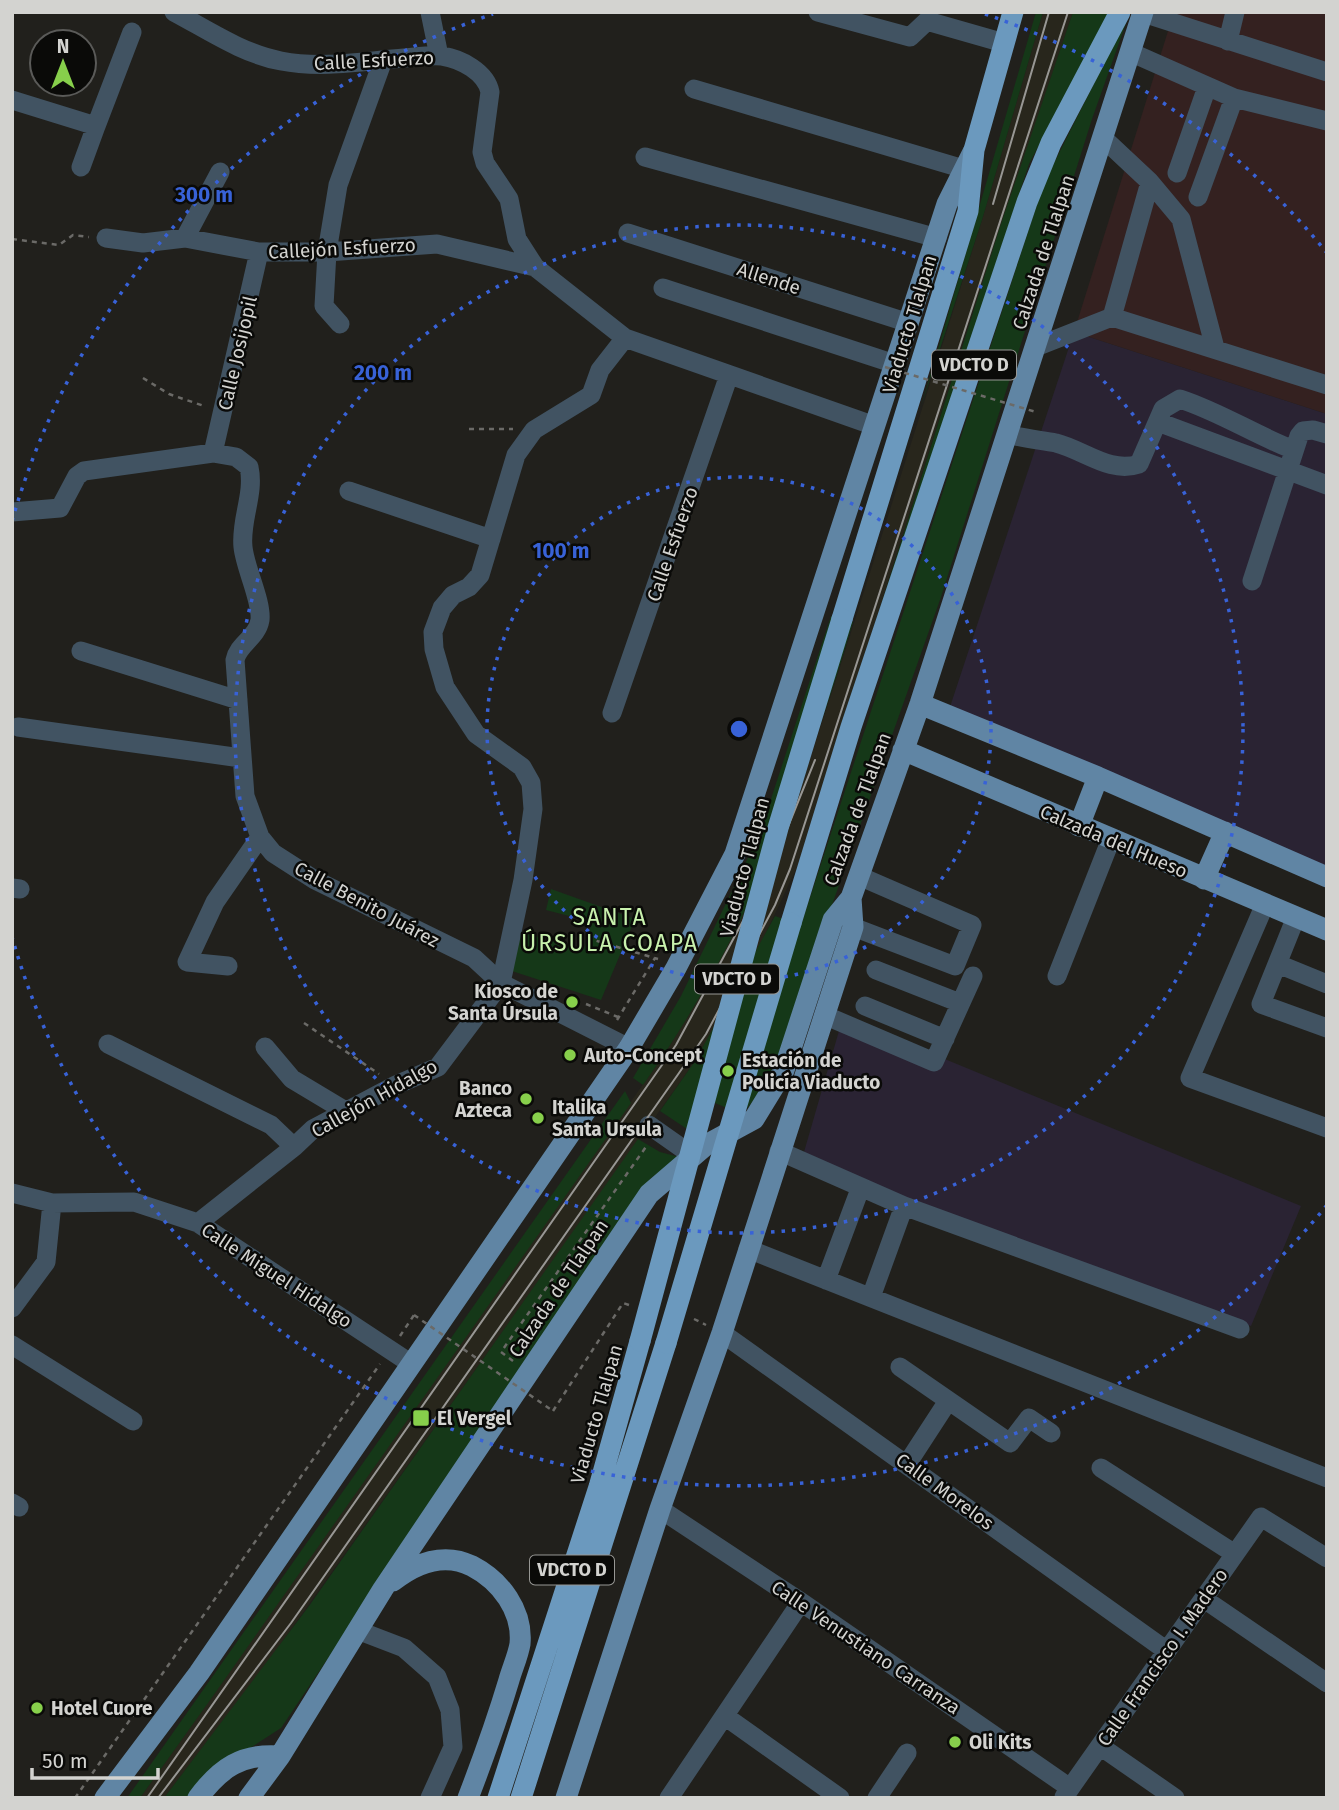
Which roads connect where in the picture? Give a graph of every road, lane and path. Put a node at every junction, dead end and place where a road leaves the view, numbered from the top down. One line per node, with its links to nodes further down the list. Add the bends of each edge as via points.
1 (174, 12): 13 (street, Calle Esfuerzo, via 245,50 280,61 319,65)
2 (430, 12): 12 (street)
3 (818, 12): 10 (street, via 910,37 927,21)
4 (1013, 12): 10 (highway)
5 (1120, 12): 158 (highway, VDCTO D, bridge, via 1051,143 1031,192 851,727 666,1343)
6 (1143, 12): 9 (street); 11 (main road, Calzada de Tlalpan)
7 (1235, 12): 9 (street)
8 (132, 32): 20 (street)
9 (1228, 41): 14 (street)
10 (1004, 43): 23 (highway)
11 (1130, 52): 15 (street); 21 (main road, Calzada de Tlalpan)
12 (439, 56): 13 (street, Calle Esfuerzo); 36 (street, Calle Esfuerzo, via 469,67 488,83 482,152 509,199 517,240)
13 (383, 60): 35 (street, via 338,184)
14 (1327, 72)
15 (1207, 87): 17 (street); 26 (street)
16 (694, 89): 23 (street)
17 (1234, 98): 19 (street); 28 (street)
18 (12, 100): 20 (street)
19 (1327, 121)
20 (96, 126): 24 (street)
21 (1103, 138): 27 (street); 42 (main road, Calzada de Tlalpan)
22 (645, 157): 32 (street)
23 (969, 160): 32 (main road, via 947,204); 157 (highway, Viaducto Tlalpan / VDCTO D, bridge, via 968,211 778,828 599,1487)
24 (81, 167)
25 (220, 172): 31 (street)
26 (1177, 173)
27 (1150, 182): 38 (street); 43 (street, via 1181,219)
28 (1198, 197)
29 (628, 233): 39 (street, Allende)
30 (106, 238): 31 (street, Callejón Esfuerzo, via 143,243); 33 (path, via 73,235 60,244)
31 (184, 238): 34 (street, Callejón Esfuerzo)
32 (937, 238): 39 (main road)
33 (12, 239)
34 (259, 252): 35 (street, Callejón Esfuerzo); 49 (street, Calle Josijopil)
35 (327, 252): 36 (street, Callejón Esfuerzo, via 437,244); 40 (street, via 324,306)
36 (535, 267): 41 (street, Calle Esfuerzo)
37 (663, 288): 44 (street)
38 (1112, 317): 42 (street); 43 (street)
39 (909, 323): 44 (main road)
40 (340, 324)
41 (625, 338): 45 (street, Calle Esfuerzo); 53 (street, via 600,370 591,396)
42 (1036, 347): 54 (main road, Calzada de Tlalpan)
43 (1215, 348): 47 (street)
44 (890, 366): 48 (path, bridge); 51 (main road)
45 (729, 375): 51 (street, Calle Esfuerzo); 66 (street, Calle Esfuerzo)
46 (144, 379): 49 (path, via 169,394)
47 (1327, 385)
48 (1036, 412)
49 (223, 413): 56 (street, Calle Josijopil)
50 (1157, 422): 54 (street, via 1139,464 1131,467 1110,464 1057,443); 57 (street); 57 (street, via 1163,409 1180,399 1241,424)
51 (875, 426): 87 (main road, via 735,854)
52 (469, 429): 53 (path)
53 (534, 430): 61 (street, via 516,456)
54 (1008, 434): 65 (main road, Calzada de Tlalpan)
55 (1327, 434): 57 (street, via 1304,431)
56 (213, 453): 60 (street, via 84,471 56,510); 64 (street, Calle Benito Juárez, via 236,457 249,467 252,480 243,545 260,619 255,633 237,650)
57 (1291, 460): 58 (street); 62 (street)
58 (1327, 485)
59 (349, 491): 61 (street)
60 (12, 512)
61 (491, 539): 91 (street, via 480,575 442,608 433,640 445,687 477,734 522,767 531,783 533,809 523,880)
62 (1252, 581)
63 (81, 651): 64 (street)
64 (237, 700): 69 (street, Calle Benito Juárez)
65 (920, 704): 68 (main road, Calzada de Tlalpan); 70 (main road)
66 (612, 713)
67 (18, 727): 69 (street)
68 (903, 750): 71 (main road, Calzada del Hueso); 75 (main road, Calzada de Tlalpan)
69 (241, 758): 73 (street, Calle Benito Juárez, via 248,807)
70 (1098, 777): 71 (main road); 72 (main road)
71 (1079, 826): 74 (main road, Calzada del Hueso)
72 (1225, 832): 76 (main road); 77 (main road)
73 (260, 837): 86 (street, via 215,902 187,962); 91 (street, Calle Benito Juárez, via 273,852 315,880 474,958)
74 (1111, 839): 77 (main road, Calzada del Hueso); 90 (street)
75 (859, 876): 78 (main road, Calzada de Tlalpan); 81 (street, via 972,925 955,966)
76 (1327, 877)
77 (1204, 879): 79 (main road, Calzada del Hueso)
78 (851, 898): 81 (main road); 110 (main road, Calzada de Tlalpan, via 833,920 784,1070 754,1119)
79 (1265, 904): 80 (main road, Calzada del Hueso); 107 (street, via 1190,1078)
80 (1296, 917): 82 (main road, Calzada del Hueso); 85 (street)
81 (853, 927): 96 (main road)
82 (1327, 930)
83 (587, 938): 84 (path)
84 (655, 958): 87 (path); 97 (path)
85 (1278, 964): 92 (street); 99 (street, via 1261,1004)
86 (228, 966)
87 (676, 968): 104 (main road)
88 (876, 970): 94 (street)
89 (973, 976): 94 (street)
90 (1057, 976)
91 (500, 983): 100 (street, Calle Benito Juárez); 106 (street, Callejón Hidalgo, via 438,1067)
92 (1327, 984)
93 (582, 1003): 97 (path)
94 (960, 1003): 101 (street)
95 (865, 1006): 101 (street)
96 (824, 1015): 101 (street, via 934,1062); 111 (main road)
97 (618, 1017): 100 (path)
98 (304, 1023): 105 (path)
99 (1327, 1028)
100 (608, 1037): 104 (street, Calle Benito Juárez)
101 (944, 1039)
102 (108, 1044): 109 (street, via 271,1125)
103 (265, 1047): 106 (street, via 292,1079)
104 (629, 1048): 125 (main road)
105 (384, 1078)
106 (347, 1112): 109 (street, Callejón Hidalgo, via 313,1129)
107 (1327, 1128)
108 (649, 1134): 110 (street); 126 (path, via 501,1352)
109 (295, 1147): 116 (street, Callejón Hidalgo)
110 (693, 1156): 140 (main road, Calzada de Tlalpan, via 649,1194)
111 (776, 1159): 112 (street); 117 (main road)
112 (854, 1186): 115 (street); 118 (street)
113 (12, 1193): 114 (street, Calle Miguel Hidalgo)
114 (52, 1203): 116 (street, Calle Miguel Hidalgo, via 134,1202); 120 (street, via 46,1262)
115 (904, 1206): 119 (street); 121 (street)
116 (198, 1223): 124 (street, Calle Miguel Hidalgo)
117 (748, 1249): 118 (street); 122 (main road)
118 (826, 1280): 119 (street)
119 (871, 1297): 136 (street)
120 (12, 1308)
121 (1240, 1329)
122 (722, 1333): 134 (street, Calle Morelos); 137 (main road)
123 (12, 1345): 132 (street)
124 (390, 1349): 125 (street, Calle Miguel Hidalgo); 129 (path, bridge, via 414,1315); 151 (path)
125 (410, 1363): 152 (main road, via 199,1673)
126 (521, 1366)
127 (900, 1367): 131 (street)
128 (516, 1374): 129 (path, bridge)
129 (511, 1381): 130 (path, bridge, via 553,1411)
130 (567, 1390)
131 (948, 1401): 133 (street, via 1010,1443 1029,1418); 134 (street)
132 (133, 1421)
133 (1051, 1433)
134 (907, 1464): 144 (street, Calle Morelos)
135 (1101, 1468): 138 (street)
136 (1327, 1478)
137 (660, 1509): 142 (street, Calle Venustiano Carranza); 159 (main road)
138 (1235, 1554): 139 (street, Calle Francisco I. Madero, via 1261,1517); 141 (street, Calle Francisco I. Madero)
139 (1327, 1558)
140 (383, 1589): 143 (main road, Calzada de Tlalpan); 156 (main road, via 407,1570 430,1561 450,1560 471,1565 508,1595 520,1643)
141 (1204, 1599): 144 (street, Calle Francisco I. Madero); 145 (street)
142 (801, 1602): 146 (street); 150 (street, Calle Venustiano Carranza)
143 (357, 1630): 149 (main road, Calzada de Tlalpan); 155 (street, via 404,1648 437,1677 450,1710 453,1747)
144 (1167, 1650): 147 (street, Calle Francisco I. Madero)
145 (1327, 1683)
146 (726, 1717): 160 (street); 161 (street)
147 (1100, 1746): 150 (street, Calle Francisco I. Madero); 163 (street)
148 (907, 1753): 162 (street)
149 (280, 1756): 153 (main road, via 252,1756 235,1762 219,1772); 154 (main road, Calzada de Tlalpan)
150 (1067, 1793)
151 (75, 1798)
152 (106, 1798)
153 (198, 1798)
154 (249, 1798)
155 (430, 1798)
156 (468, 1798)
157 (498, 1798)
158 (521, 1798)
159 (566, 1798)
160 (669, 1798)
161 (840, 1798)
162 (877, 1798)
163 (1175, 1798)

